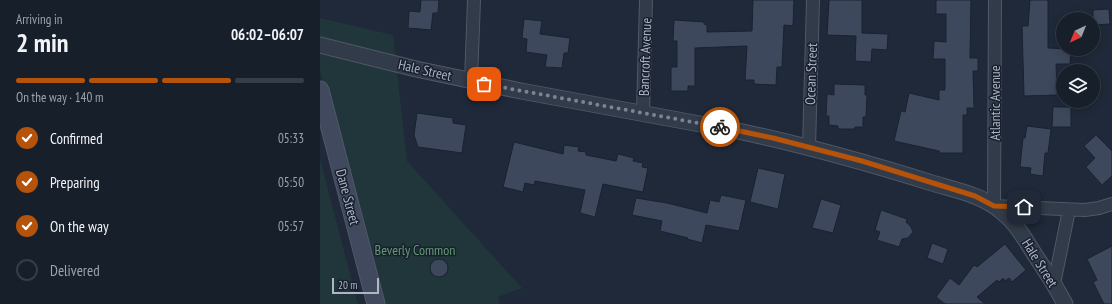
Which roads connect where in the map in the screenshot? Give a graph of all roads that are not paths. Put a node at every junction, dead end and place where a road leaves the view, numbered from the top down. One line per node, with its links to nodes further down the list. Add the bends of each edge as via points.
1 (474, 0): 6 (street)
2 (646, 0): 8 (street, Bancroft Avenue)
3 (813, 0): 9 (street, Ocean Street)
4 (996, 0): 11 (street, Atlantic Avenue)
5 (320, 45): 6 (street, Hale Street)
6 (472, 81): 8 (street, Hale Street)
7 (320, 90): 14 (main road, Dane Street)
8 (643, 113): 9 (street, Hale Street)
9 (809, 147): 11 (street, Hale Street, via 975,196)
10 (1112, 204): 12 (street, via 1085,210)
11 (994, 206): 12 (street); 13 (street, Hale Street, via 1022,234)
12 (1069, 210): 13 (street)
13 (1054, 284): 15 (street, Hale Street)
14 (376, 304)
15 (1065, 304)

